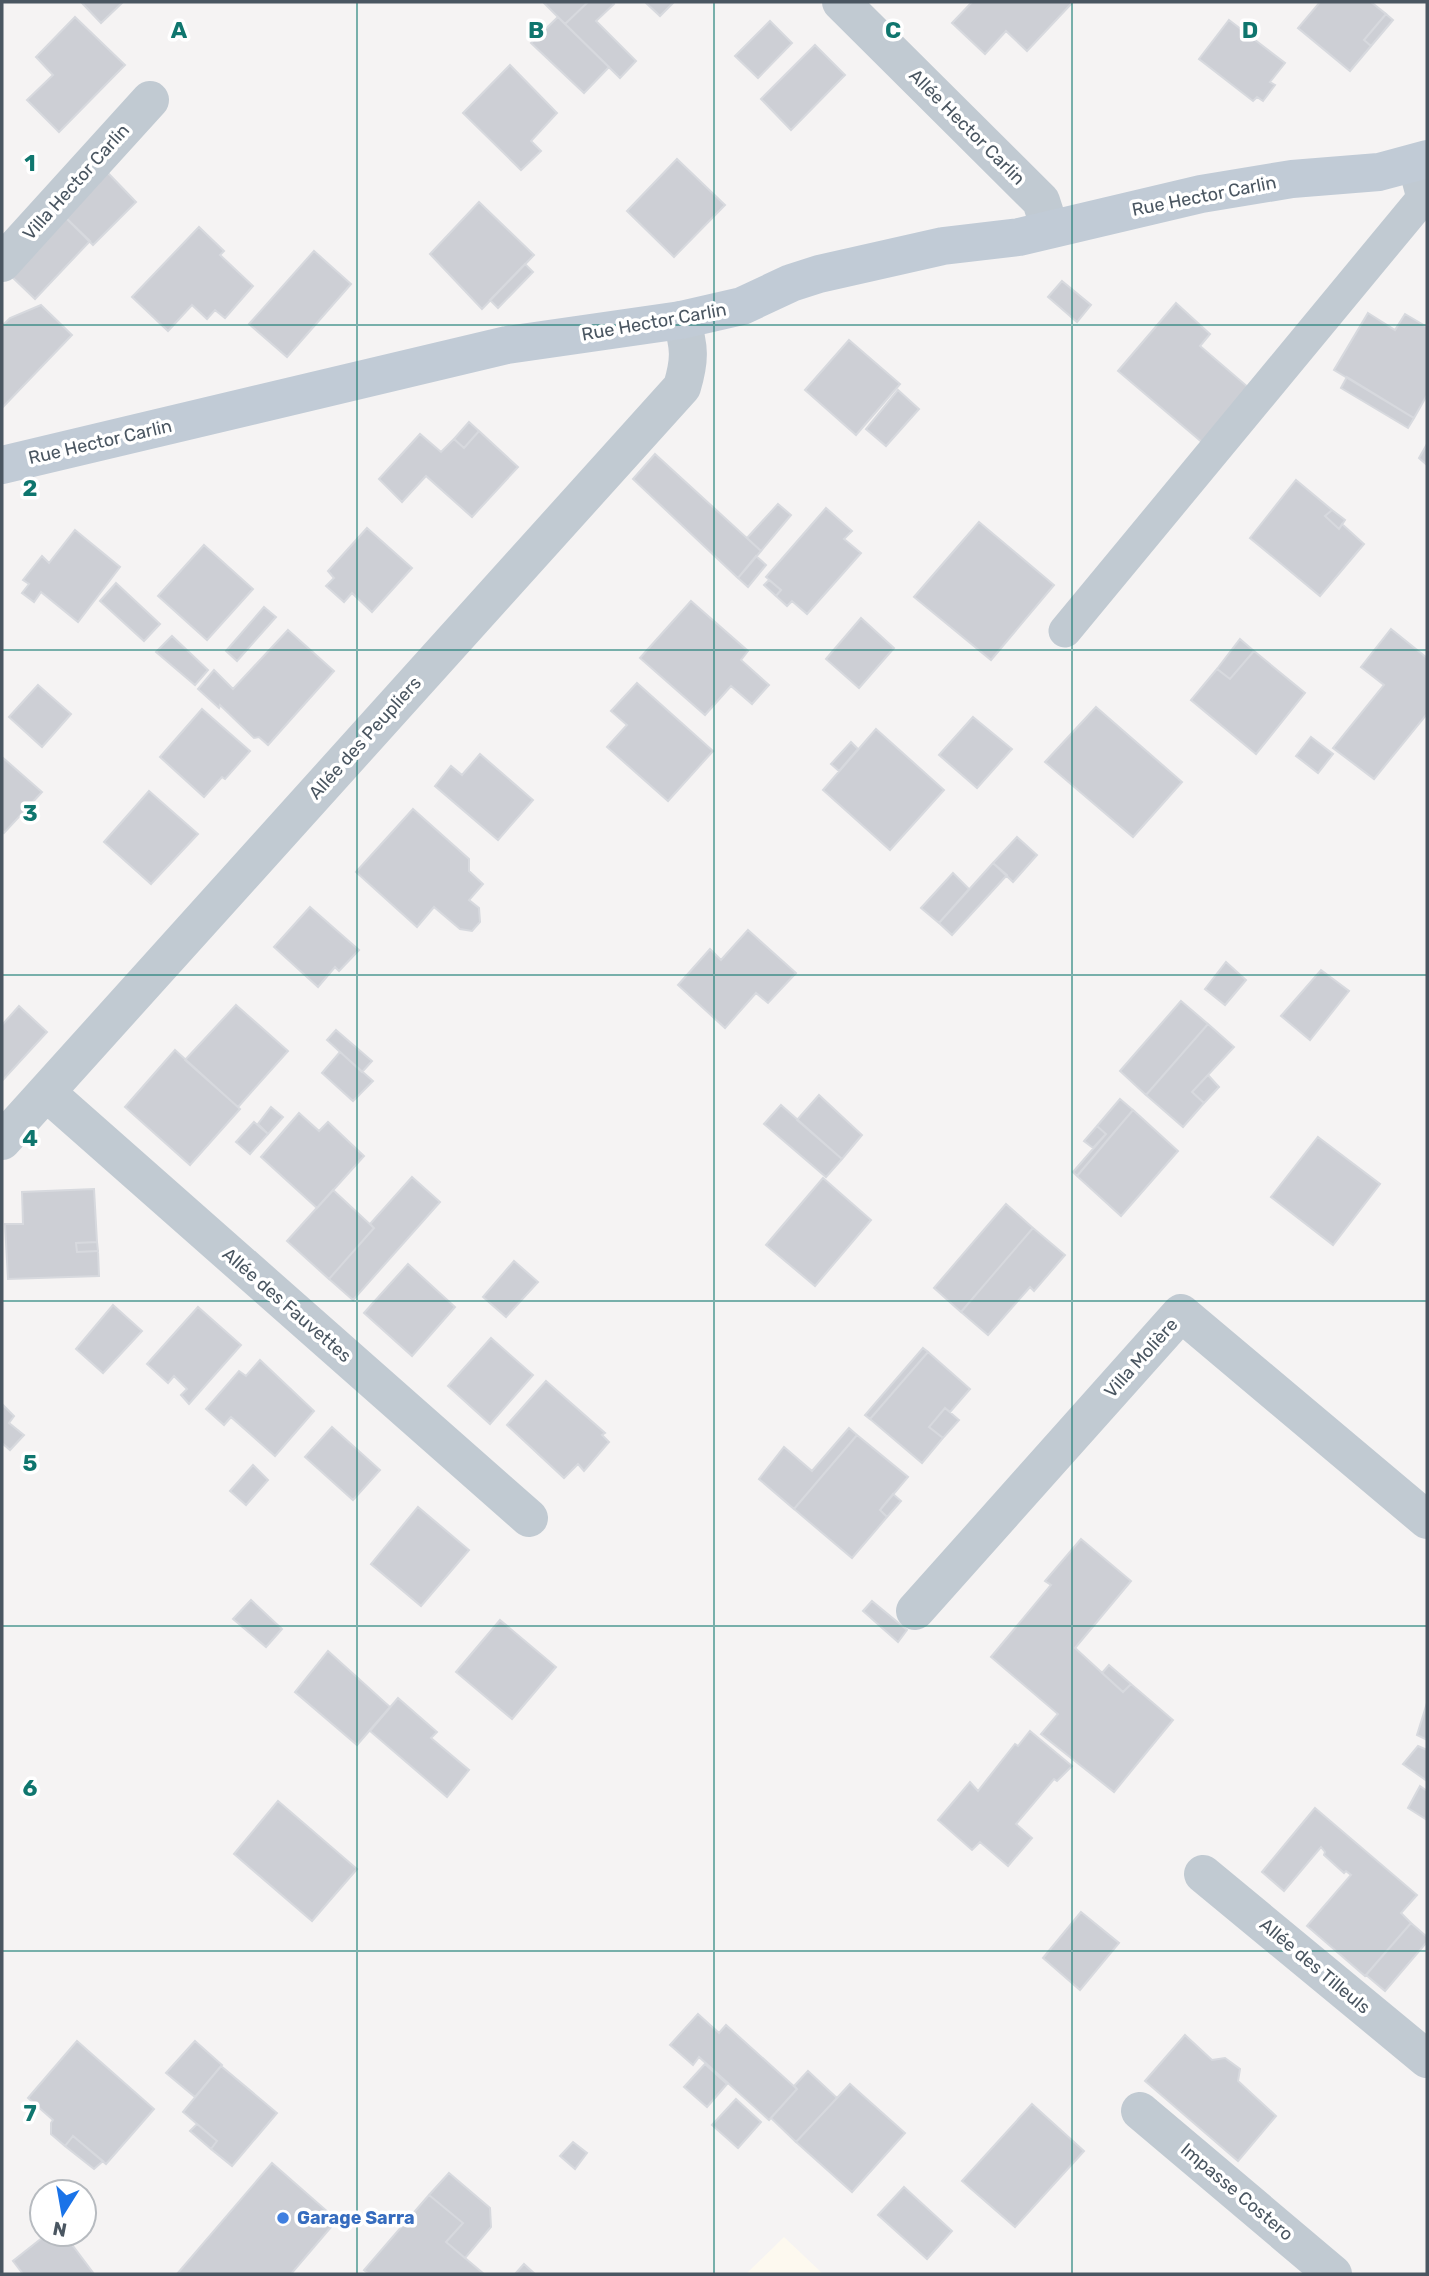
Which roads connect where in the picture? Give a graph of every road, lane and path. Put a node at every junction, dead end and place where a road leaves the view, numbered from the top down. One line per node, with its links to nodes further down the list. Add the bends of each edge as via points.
1 (841, 2): 4 (street, Allée Hector Carlin, via 1041,201)
2 (150, 100): 5 (street, Villa Hector Carlin)
3 (1421, 162): 4 (street, Rue Hector Carlin, via 1379,172 1292,179 1201,194); 8 (lane, via 1423,198)
4 (1050, 229): 6 (street, Rue Hector Carlin, via 943,246 819,275 742,306)
5 (2, 263)
6 (681, 320): 7 (street, Rue Hector Carlin, via 507,345); 9 (street, Allée des Peupliers, via 689,365 682,387)
7 (2, 465)
8 (1066, 631)
9 (46, 1092): 10 (street, Allée des Peupliers); 11 (street, Allée des Fauvettes)
10 (2, 1141)
11 (529, 1518)
12 (1427, 1520): 13 (street, Villa Molière, via 1181,1313)
13 (915, 1611)
14 (1203, 1874): 15 (street, Allée des Tilleuls)
15 (1427, 2059)
16 (1140, 2111): 17 (street, Impasse Costero)
17 (1333, 2274)

